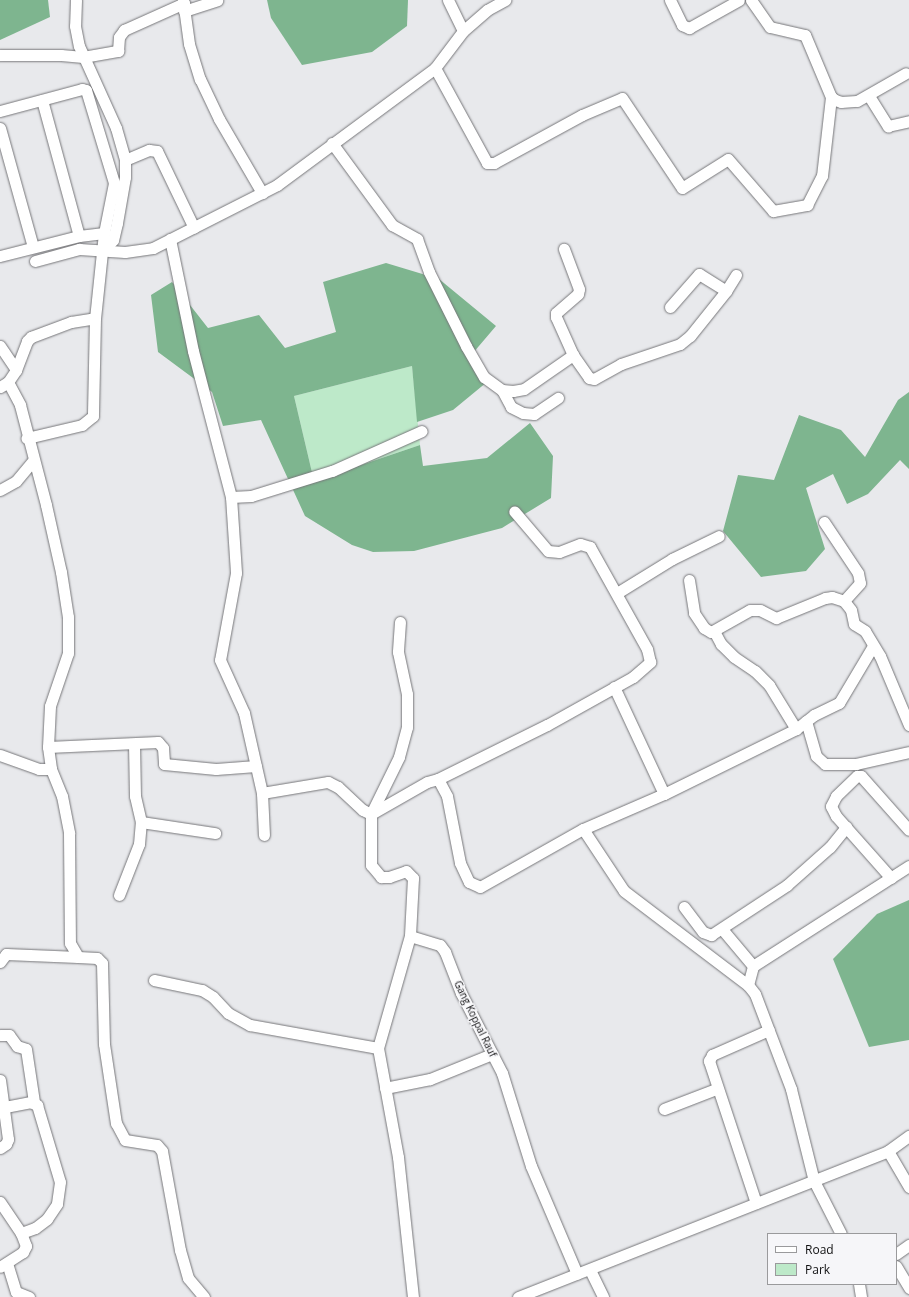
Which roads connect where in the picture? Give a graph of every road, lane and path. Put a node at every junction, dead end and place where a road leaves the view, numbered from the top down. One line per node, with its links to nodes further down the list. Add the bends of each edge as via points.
1 (76, 0): 12 (street, via 75,26)
2 (217, 0): 8 (street)
3 (448, 0): 10 (street)
4 (505, 0): 9 (street)
5 (670, 0): 6 (street, via 686,28)
6 (739, 0)
7 (751, 0): 16 (street, via 770,28 805,35)
8 (184, 5): 12 (street, via 124,30 119,37 118,51); 23 (street, via 192,54 209,99)
9 (485, 5): 10 (street)
10 (463, 31): 13 (street)
11 (0, 55): 12 (street)
12 (83, 57): 22 (street, via 116,128)
13 (435, 68): 16 (street, via 487,163 494,163 582,114 622,98 682,188 728,159 773,211 807,205 822,176); 21 (street)
14 (906, 73): 15 (street)
15 (869, 96): 16 (street, via 849,102 841,102); 19 (street, via 888,126)
16 (831, 97)
17 (42, 100): 18 (street); 25 (street, via 82,89 89,95 114,183); 26 (street)
18 (0, 111)
19 (909, 121)
20 (0, 128): 28 (street)
21 (332, 142): 23 (street, via 296,173); 41 (street, via 392,225 417,239 429,272 466,346 484,377)
22 (125, 160): 24 (street, via 149,150 157,151); 30 (street, via 125,177 116,229 113,240)
23 (262, 193): 24 (street)
24 (194, 228): 27 (street)
25 (104, 233): 26 (street); 30 (street)
26 (79, 236): 28 (street)
27 (170, 239): 30 (street, via 153,248 133,252); 47 (street, via 193,351)
28 (33, 247): 31 (street)
29 (564, 249): 38 (street, via 579,289 578,294 556,313 556,317)
30 (103, 250): 32 (street, via 79,249); 36 (street)
31 (0, 256)
32 (35, 262)
33 (736, 275): 34 (street)
34 (726, 291): 35 (street, via 699,274); 38 (street, via 686,340 621,364 599,378 588,378)
35 (670, 307)
36 (95, 318): 39 (street, via 71,322 31,337); 44 (street, via 91,419 82,425)
37 (0, 346): 39 (street)
38 (573, 355): 41 (street, via 524,389 514,392)
39 (16, 370): 40 (street)
40 (4, 385): 44 (street, via 20,405)
41 (502, 390): 42 (street, via 511,407 534,414)
42 (558, 398)
43 (422, 431): 47 (street, via 332,471 251,496)
44 (28, 438): 45 (street)
45 (33, 461): 46 (street, via 16,481); 62 (street, via 61,572 68,617 68,653 50,706)
46 (0, 490)
47 (231, 497): 65 (street, via 236,573 230,616 220,654 222,667 244,712)
48 (514, 511): 52 (street, via 548,551 559,552 580,544 590,547)
49 (824, 522): 53 (street, via 860,578 860,583)
50 (719, 536): 52 (street, via 672,559)
51 (689, 580): 55 (street, via 694,613 708,631)
52 (617, 593): 57 (street, via 624,611 647,650 650,662 633,677)
53 (844, 601): 55 (street, via 832,597 825,598 776,618 760,610 750,610); 56 (street, via 851,610 854,624 865,631)
54 (400, 622): 70 (street, via 398,652 407,694 407,727 399,757)
55 (714, 631): 60 (street, via 721,644 734,657 770,685)
56 (873, 646): 58 (street, via 839,703); 59 (street, via 887,671)
57 (614, 687): 67 (street, via 547,726); 69 (street)
58 (806, 721): 60 (street); 63 (street, via 816,756 826,764 856,764)
59 (909, 725)
60 (796, 729): 69 (street)
61 (134, 744): 62 (street); 65 (street, via 158,742 163,748 164,764 176,767 230,769); 71 (street, via 135,796)
62 (48, 746): 66 (street)
63 (909, 752)
64 (0, 755): 66 (street, via 40,769)
65 (256, 766): 68 (street)
66 (51, 769): 83 (street, via 62,796 69,834 70,942)
67 (438, 779): 70 (street, via 427,782); 73 (street, via 447,796 460,863 474,886 487,884)
68 (262, 793): 70 (street, via 328,782); 76 (street)
69 (664, 794): 73 (street)
70 (371, 814): 82 (street, via 372,868 381,876 394,876 406,871 413,878)
71 (141, 822): 75 (street); 79 (street, via 138,848)
72 (846, 827): 74 (street, via 831,806 836,796 859,776); 78 (street); 81 (street, via 830,847 786,885)
73 (583, 829): 87 (street, via 624,891)
74 (909, 830)
75 (215, 833)
76 (264, 835)
77 (909, 866): 78 (street)
78 (891, 878): 85 (street)
79 (119, 895)
80 (684, 907): 81 (street, via 707,936)
81 (722, 929): 85 (street)
82 (410, 936): 90 (street); 91 (street, Gang Koppal Rauf, via 440,945 445,952 461,994)
83 (78, 957): 84 (street, via 6,954); 116 (street, via 97,958 102,963 104,1044 112,1108 119,1134 125,1140 157,1145 162,1151 180,1250 188,1278)
84 (0, 962)
85 (753, 966): 87 (street)
86 (154, 980): 90 (street, via 202,990 213,997 228,1013 250,1025)
87 (748, 985): 88 (street, via 755,994)
88 (769, 1030): 94 (street, via 710,1058 709,1066); 101 (street, via 792,1089)
89 (0, 1035): 95 (street, via 9,1035 17,1046 26,1049)
90 (378, 1048): 93 (street)
91 (492, 1054): 93 (street, via 430,1079); 112 (street, Gang Koppal Rauf, via 506,1086 531,1166)
92 (0, 1080): 96 (street)
93 (385, 1088): 117 (street, via 399,1163)
94 (716, 1089): 97 (street); 104 (street)
95 (34, 1102): 96 (street); 105 (street, via 60,1182 57,1204 47,1219 35,1228)
96 (5, 1107): 99 (street, via 7,1143)
97 (664, 1109)
98 (909, 1136): 100 (street)
99 (0, 1148)
100 (888, 1151): 101 (street); 102 (street)
101 (814, 1181): 104 (street); 106 (street)
102 (909, 1188)
103 (0, 1202): 105 (street)
104 (756, 1203): 111 (street)
105 (21, 1233): 109 (street, via 25,1240 25,1249)
106 (841, 1233)
107 (909, 1245): 108 (street)
108 (897, 1253)
109 (4, 1265): 115 (street, via 16,1292)
110 (897, 1268): 114 (street)
111 (590, 1270): 112 (street); 119 (street)
112 (577, 1274): 118 (street)
113 (859, 1285): 120 (street)
114 (909, 1288)
115 (29, 1297)
116 (204, 1297)
117 (413, 1297)
118 (518, 1297)
119 (602, 1297)
120 (862, 1297)

